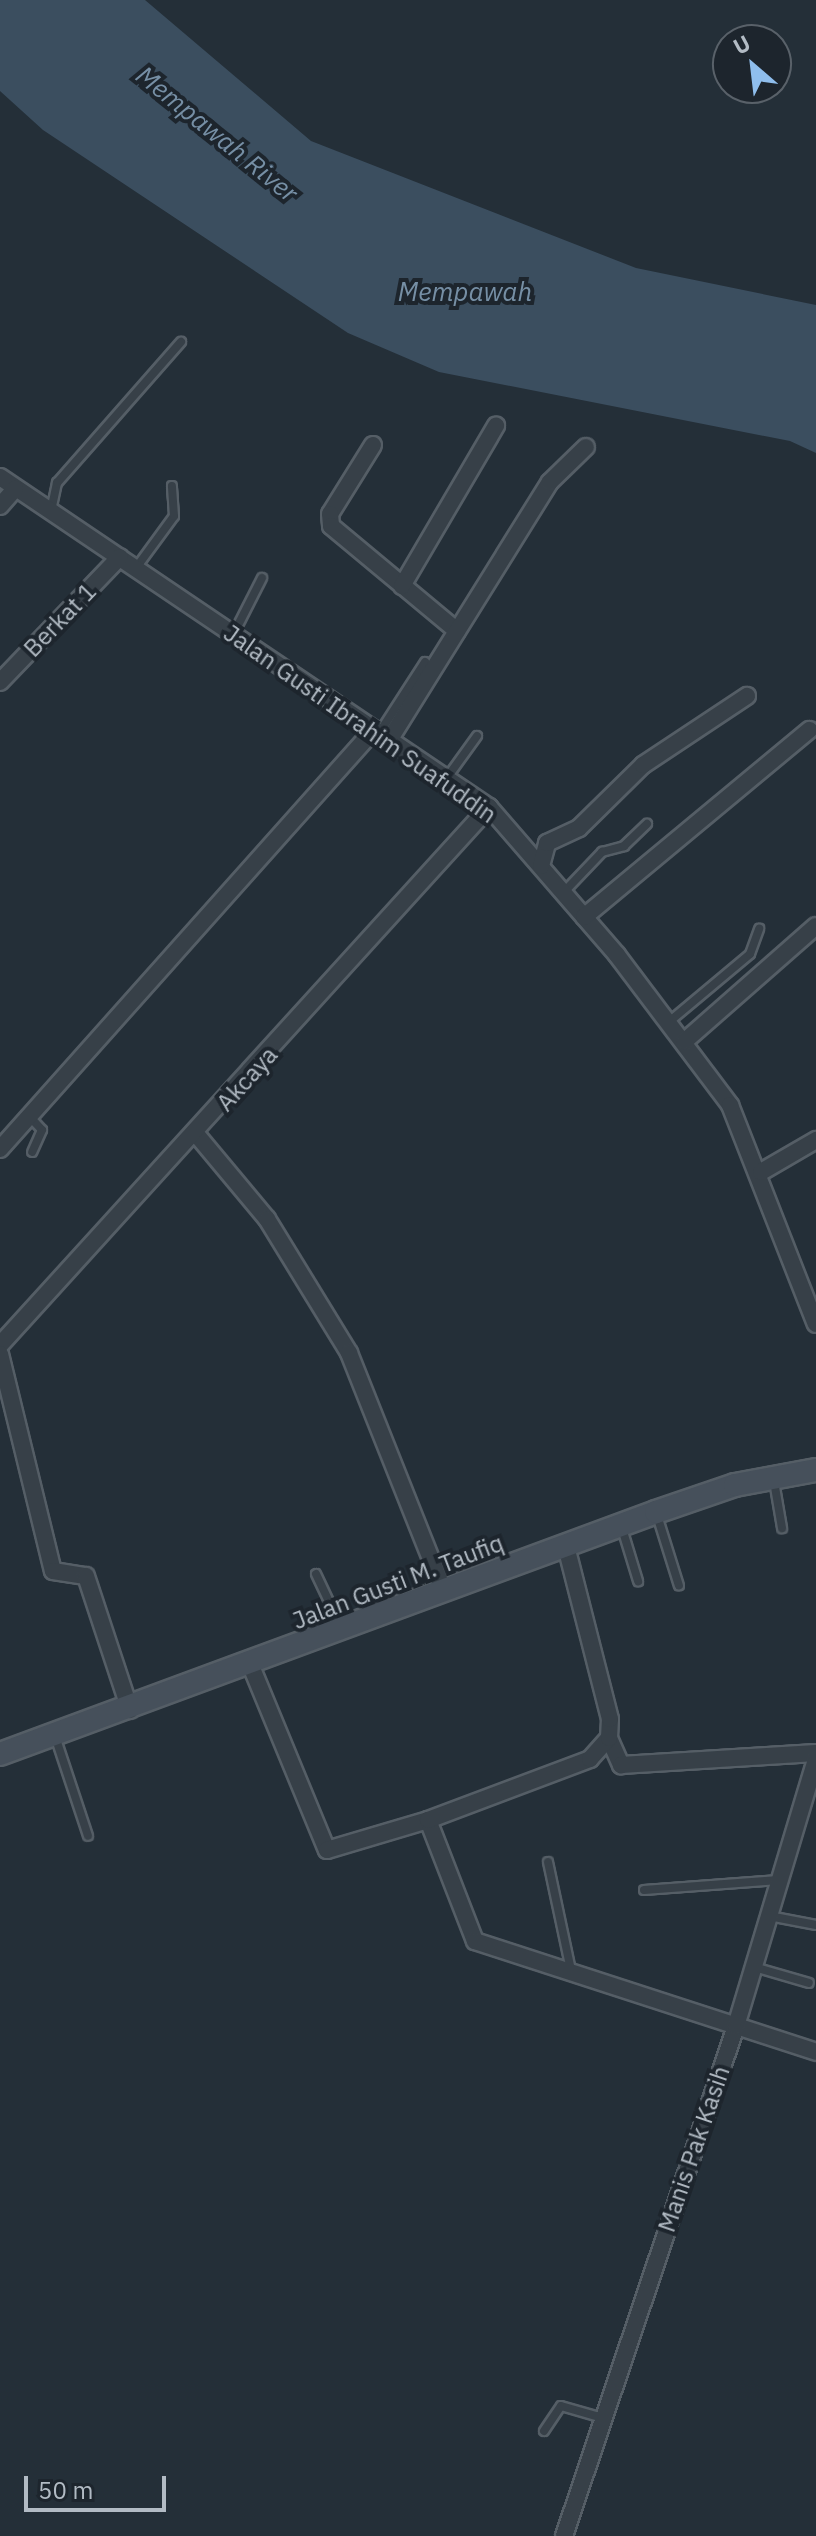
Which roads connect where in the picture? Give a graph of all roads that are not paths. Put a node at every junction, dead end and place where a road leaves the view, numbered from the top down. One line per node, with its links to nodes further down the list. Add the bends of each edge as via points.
1 (181, 342): 9 (lane, via 57,483)
2 (496, 426): 13 (street)
3 (373, 445): 13 (street, via 330,520)
4 (586, 447): 14 (street, via 550,482)
5 (0, 477): 7 (street, Jalan Gusti Ibrahim Suafuddin)
6 (172, 486): 11 (lane, via 174,516)
7 (15, 489): 8 (street); 9 (street, Jalan Gusti Ibrahim Suafuddin)
8 (0, 506)
9 (51, 512): 10 (street, Jalan Gusti Ibrahim Suafuddin)
10 (120, 557): 11 (street, Jalan Gusti Ibrahim Suafuddin); 17 (street, Berkat 1)
11 (136, 568): 15 (street, Jalan Gusti Ibrahim Suafuddin)
12 (262, 578): 15 (lane)
13 (402, 586): 14 (street)
14 (457, 631): 21 (street)
15 (232, 635): 21 (street, Jalan Gusti Ibrahim Suafuddin)
16 (425, 662): 21 (lane)
17 (0, 682)
18 (747, 696): 25 (street, via 643,765 579,828 547,843)
19 (809, 730): 27 (street)
20 (477, 736): 22 (lane)
21 (379, 737): 22 (street, Jalan Gusti Ibrahim Suafuddin); 32 (street)
22 (446, 779): 23 (street, Jalan Gusti Ibrahim Suafuddin)
23 (489, 807): 25 (street, Jalan Gusti Ibrahim Suafuddin); 33 (street, Akcaya)
24 (647, 824): 26 (lane, via 624,846 602,852)
25 (541, 866): 26 (street, Jalan Gusti Ibrahim Suafuddin)
26 (563, 893): 27 (street, Jalan Gusti Ibrahim Suafuddin)
27 (584, 917): 30 (street, Jalan Gusti Ibrahim Suafuddin)
28 (816, 926): 31 (street)
29 (759, 929): 30 (lane, via 750,954)
30 (670, 1021): 31 (street, Jalan Gusti Ibrahim Suafuddin)
31 (685, 1041): 37 (street, Jalan Gusti Ibrahim Suafuddin, via 730,1105)
32 (29, 1116): 35 (street); 36 (lane, via 42,1130)
33 (197, 1135): 39 (street, Akcaya); 50 (street, via 267,1219 349,1353)
34 (816, 1140): 37 (street)
35 (0, 1149)
36 (32, 1152)
37 (761, 1172): 38 (street, Jalan Gusti Ibrahim Suafuddin)
38 (816, 1324)
39 (0, 1345)
40 (0, 1354): 53 (street, via 53,1571 86,1576)
41 (816, 1470): 42 (main road, Jalan Gusti M. Taufiq)
42 (773, 1476): 43 (main road, Jalan Gusti M. Taufiq); 45 (lane)
43 (656, 1512): 44 (main road, Jalan Gusti M. Taufiq); 49 (lane)
44 (621, 1525): 46 (main road, Jalan Gusti M. Taufiq); 48 (lane)
45 (782, 1528)
46 (566, 1546): 50 (main road, Jalan Gusti M. Taufiq); 55 (street)
47 (316, 1574): 51 (lane)
48 (638, 1581)
49 (679, 1586)
50 (444, 1592): 51 (main road, Jalan Gusti M. Taufiq)
51 (343, 1631): 52 (main road, Jalan Gusti M. Taufiq)
52 (251, 1666): 53 (main road, Jalan Gusti M. Taufiq); 59 (street, via 327,1850)
53 (130, 1710): 54 (main road, Jalan Gusti M. Taufiq)
54 (55, 1735): 57 (main road, Jalan Gusti M. Taufiq); 60 (lane)
55 (609, 1738): 56 (street, via 621,1765); 59 (street, via 590,1759)
56 (816, 1753)
57 (0, 1754)
58 (816, 1759): 62 (street, Manis Pak Kasih)
59 (428, 1820): 67 (street, via 475,1941)
60 (88, 1836)
61 (548, 1862): 67 (lane)
62 (780, 1880): 63 (lane); 64 (street, Manis Pak Kasih)
63 (644, 1890)
64 (769, 1916): 65 (lane); 66 (street, Manis Pak Kasih)
65 (816, 1925)
66 (753, 1967): 68 (lane); 69 (street, Manis Pak Kasih)
67 (571, 1970): 69 (street)
68 (809, 1983)
69 (736, 2026): 70 (street); 71 (street, Manis Pak Kasih)
70 (816, 2052)
71 (603, 2418): 72 (lane, via 561,2406); 73 (street, Manis Pak Kasih)
72 (544, 2431)
73 (564, 2536)

